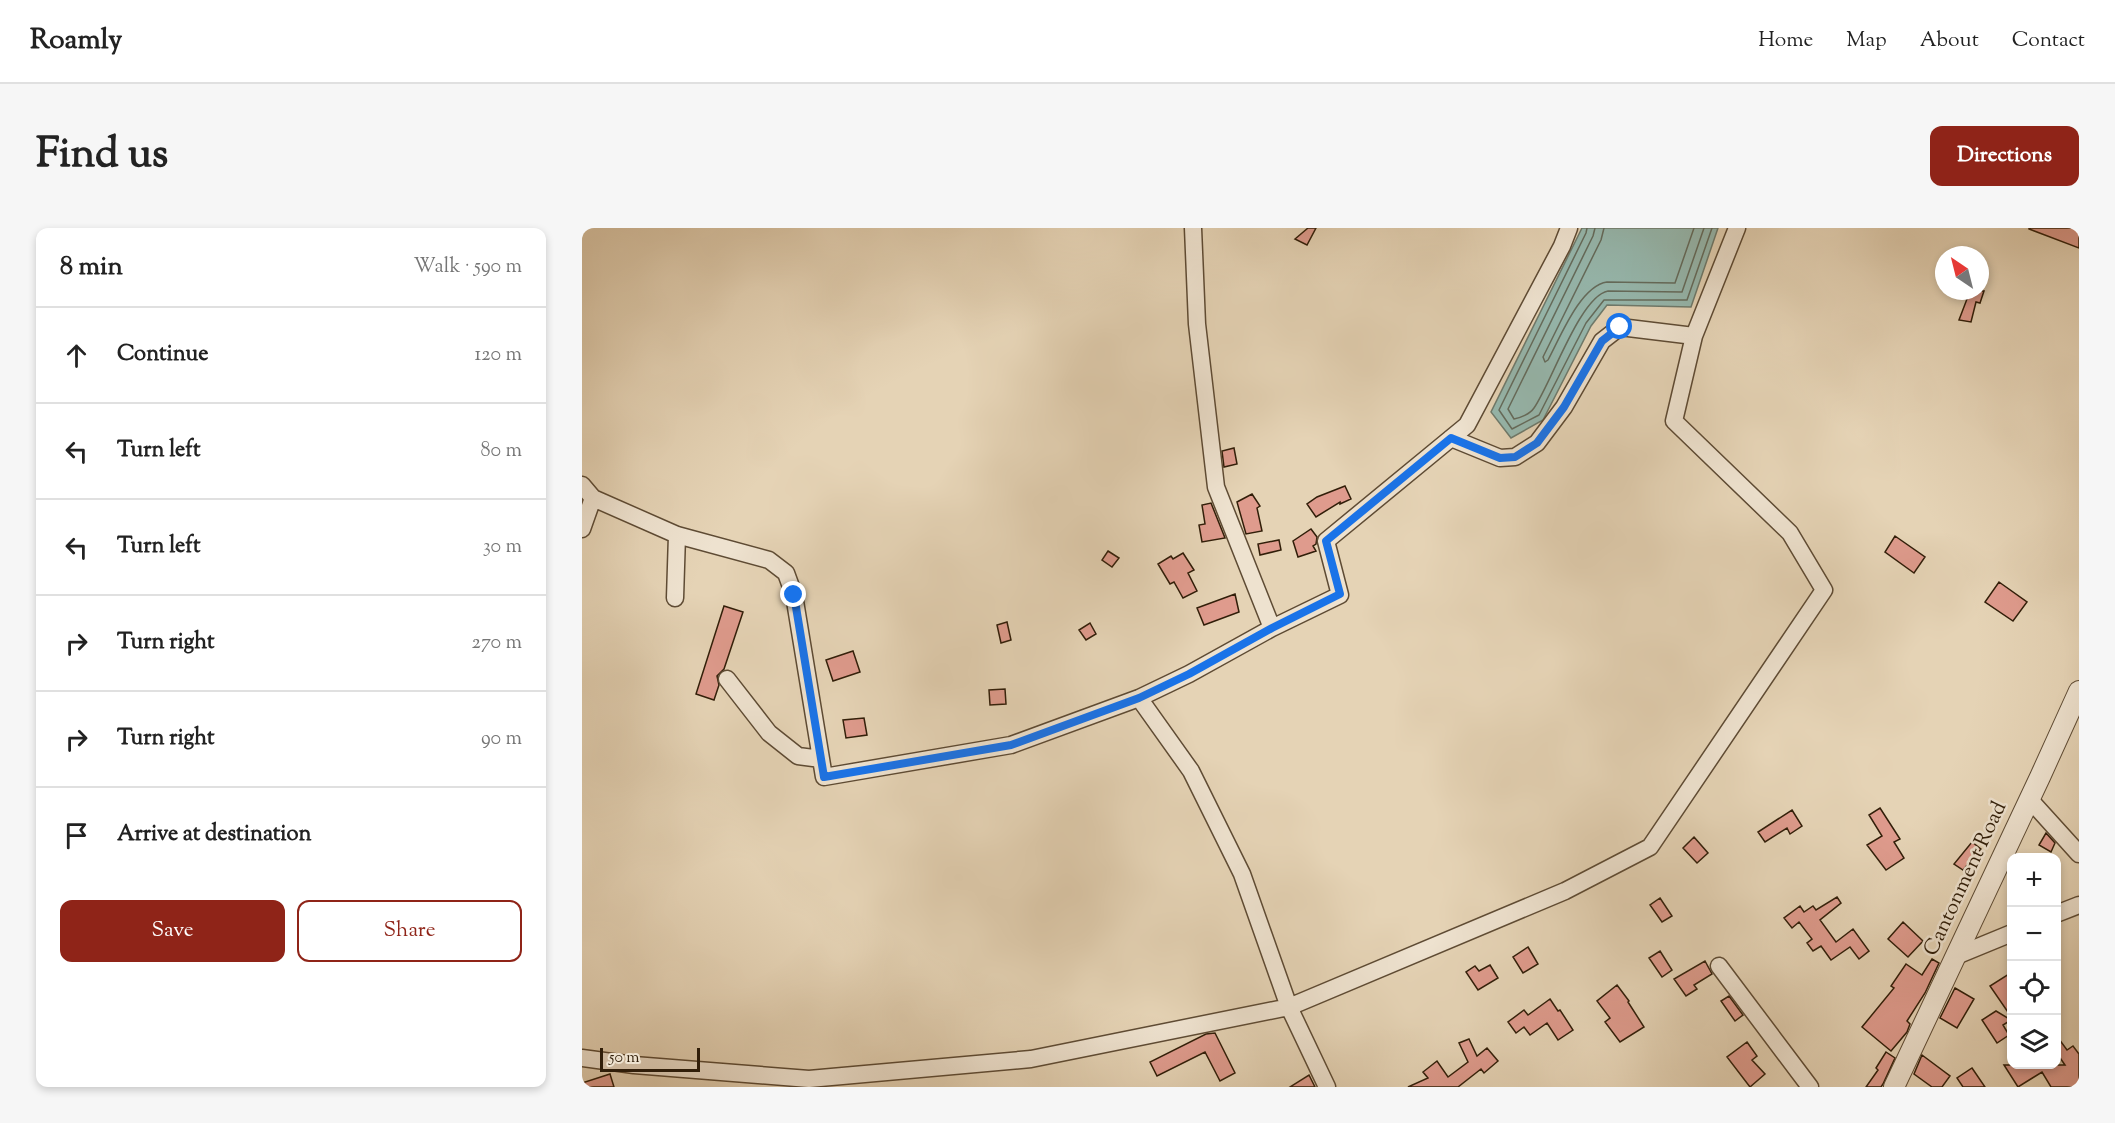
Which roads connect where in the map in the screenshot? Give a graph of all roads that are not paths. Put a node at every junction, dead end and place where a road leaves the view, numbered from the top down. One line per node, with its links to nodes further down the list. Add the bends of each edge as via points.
1 (1193, 228): 11 (street, via 1197,324 1216,487)
2 (1569, 228): 5 (street, via 1467,425)
3 (1737, 228): 4 (street)
4 (1694, 336): 5 (street, via 1620,327 1602,341 1564,407 1537,443 1515,457 1500,458); 23 (street, via 1674,421 1790,533 1824,590 1650,847 1564,891)
5 (1451, 438): 11 (street, via 1326,541 1340,594)
6 (582, 484): 7 (street)
7 (593, 498): 8 (street); 9 (street)
8 (582, 529)
9 (677, 535): 10 (street); 15 (street, via 769,560 786,573 794,595)
10 (675, 598)
11 (1272, 628): 14 (street)
12 (727, 680): 15 (street, via 769,733 798,756)
13 (2079, 691): 16 (street, Cantonment Road)
14 (1139, 698): 15 (street, via 1011,745 824,777); 23 (street, via 1191,771 1242,874)
15 (821, 759)
16 (2030, 800): 17 (street); 21 (street, Cantonment Road)
17 (2079, 854)
18 (2079, 905): 19 (street)
19 (2061, 912)
20 (2007, 935): 21 (street)
21 (1956, 956): 27 (street, Cantonment Road)
22 (1719, 966): 26 (street)
23 (1290, 1007): 24 (street, via 1031,1059 809,1079); 25 (street)
24 (582, 1058)
25 (1327, 1087)
26 (1810, 1087)
27 (1894, 1087)

